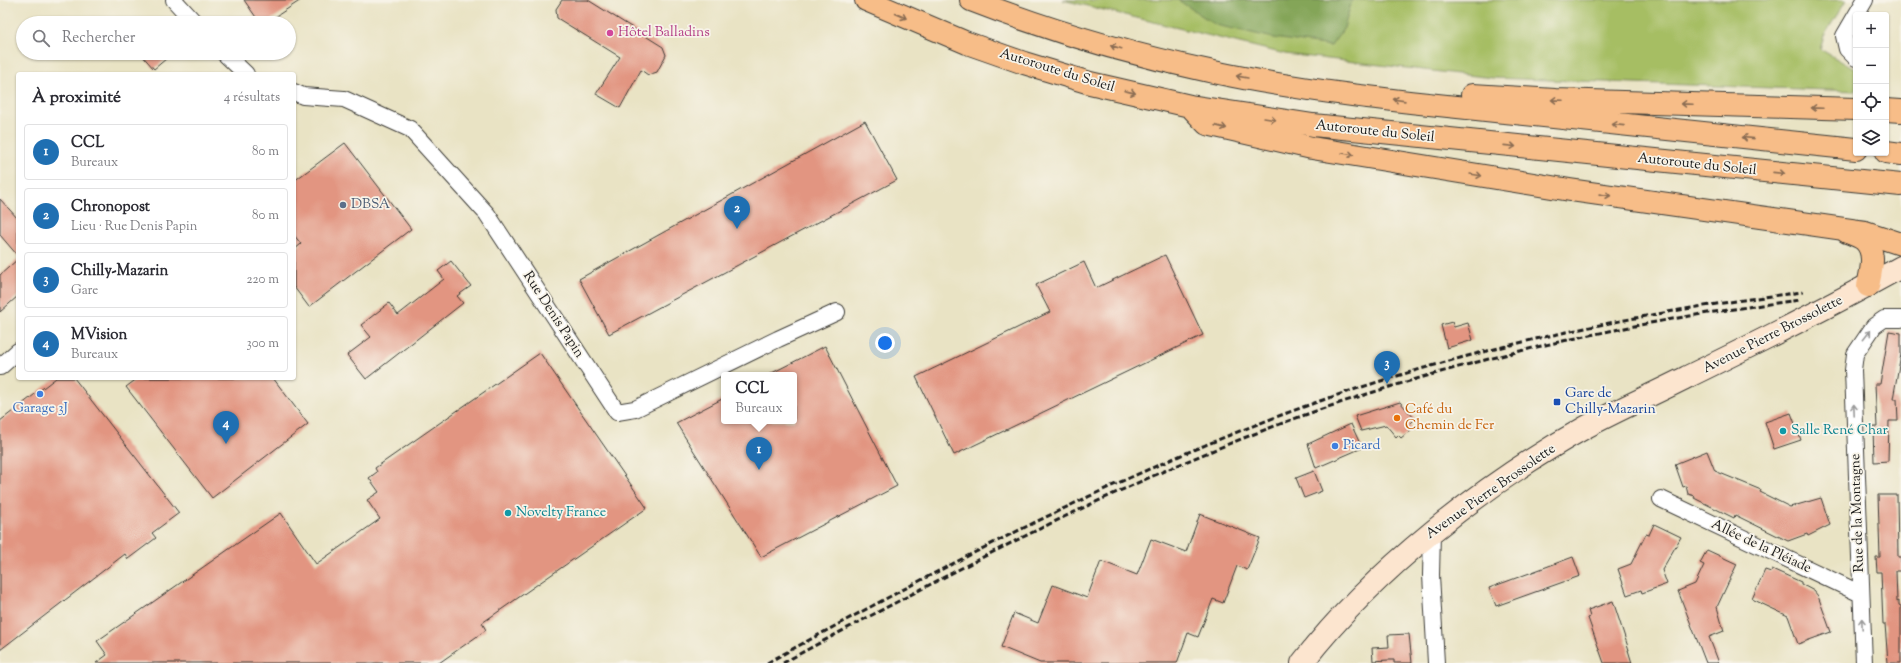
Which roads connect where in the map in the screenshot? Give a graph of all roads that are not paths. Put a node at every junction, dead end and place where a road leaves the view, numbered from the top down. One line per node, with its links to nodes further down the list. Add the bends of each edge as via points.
1 (174, 0): 5 (street)
2 (866, 0): 11 (highway, Autoroute du Soleil, one-way to 11, via 967,43 1024,63 1090,83)
3 (971, 0): 10 (highway, one-way to 3, via 1283,84 1210,71 1073,35 1011,16)
4 (1865, 0): 6 (street, via 1844,36 1847,49)
5 (189, 16)
6 (1853, 55)
7 (231, 60): 8 (street)
8 (244, 72)
9 (297, 97): 23 (street, Rue Denis Papin, via 344,99 410,129 487,214 617,412 635,409)
10 (1437, 105): 12 (highway, one-way to 10, via 1555,100 1461,94); 15 (highway, one-way to 10)
11 (1190, 106): 18 (highway, Autoroute du Soleil, one-way to 18, via 1313,125); 19 (highway, one-way to 19, via 1207,124 1312,148 1493,178)
12 (1853, 110)
13 (1889, 110): 14 (highway)
14 (1901, 111)
15 (1853, 149)
16 (1889, 152): 17 (highway)
17 (1901, 154)
18 (1901, 186)
19 (1840, 229): 20 (highway, via 1865,232); 22 (highway, via 1864,240 1870,249 1873,265)
20 (1901, 244)
21 (1901, 267): 22 (main road, Avenue Pierre Brossolette)
22 (1868, 286): 28 (main road, Avenue Pierre Brossolette, via 1586,427 1521,468)
23 (837, 312)
24 (1901, 319): 29 (street, Rue de la Montagne, one-way to 24, via 1853,370 1855,354 1874,326 1884,320)
25 (16, 353): 26 (street)
26 (0, 367)
27 (1661, 499): 29 (street, Allée de la Pléiade)
28 (1432, 533): 30 (main road, Avenue Pierre Brossolette, via 1376,583); 31 (street, via 1431,575)
29 (1861, 594): 32 (street, Rue de la Montagne, one-way to 29)
30 (1302, 662)
31 (1436, 663)
32 (1864, 663)

